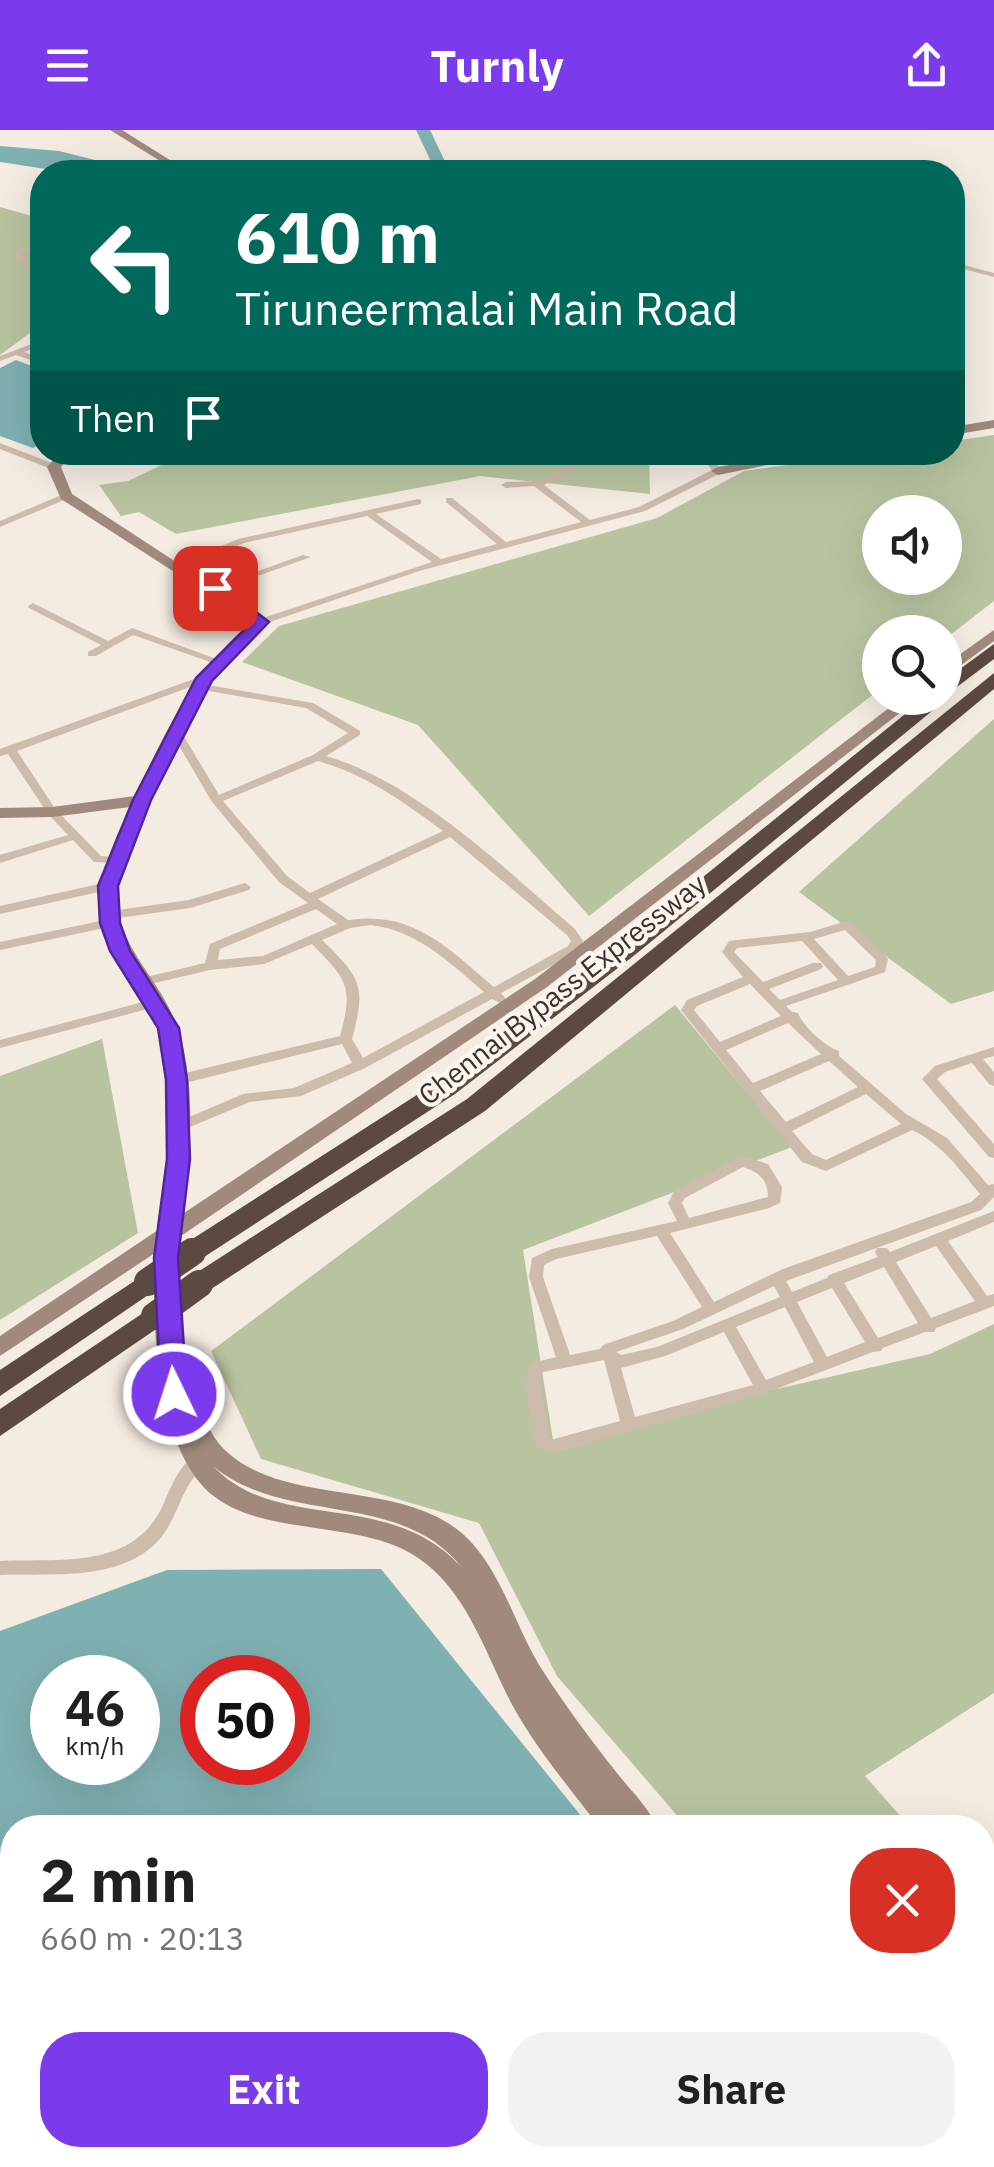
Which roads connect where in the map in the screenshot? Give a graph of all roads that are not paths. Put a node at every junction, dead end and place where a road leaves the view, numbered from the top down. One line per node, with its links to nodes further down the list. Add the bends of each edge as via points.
1 (116, 130): 2 (main road)
2 (164, 160)
3 (30, 249): 5 (street, via 16,252)
4 (30, 264): 5 (street)
5 (23, 265): 7 (street)
6 (965, 267): 8 (street)
7 (30, 272)
8 (994, 275)
9 (30, 346): 10 (street)
10 (14, 352): 11 (street); 12 (street)
11 (30, 358)
12 (0, 359)
13 (994, 424): 14 (main road)
14 (965, 429)
15 (0, 446): 16 (street)
16 (30, 458)
17 (49, 465): 21 (street)
18 (565, 465): 23 (street, via 570,470)
19 (712, 465): 22 (street)
20 (752, 465): 22 (main road)
21 (54, 467): 25 (main road)
22 (718, 471): 29 (street, via 642,509)
23 (537, 483): 24 (street); 29 (street)
24 (506, 485)
25 (66, 496): 30 (street); 34 (main road)
26 (449, 500): 31 (street)
27 (418, 502): 28 (street)
28 (369, 513): 33 (street); 34 (street, via 241,540)
29 (588, 523): 31 (street)
30 (0, 524)
31 (504, 546): 33 (street)
32 (306, 556): 35 (street)
33 (440, 562): 37 (street)
34 (176, 567): 35 (main road)
35 (215, 588): 37 (main road)
36 (33, 606): 39 (street)
37 (260, 622): 43 (main road)
38 (994, 634): 42 (main road)
39 (109, 645): 41 (street); 43 (street, via 132,632)
40 (994, 650): 44 (highway)
41 (92, 654)
42 (962, 659)
43 (218, 661): 46 (main road)
44 (962, 676)
45 (994, 679): 116 (highway, Chennai Bypass Expressway, bridge, via 476,1105)
46 (204, 683): 49 (main road); 50 (street); 51 (street, via 309,704 356,733)
47 (888, 715): 74 (main road)
48 (915, 715): 114 (highway, Chennai Bypass Expressway, bridge, via 446,1088)
49 (176, 732): 52 (main road); 53 (street)
50 (6, 751): 55 (street)
51 (317, 757): 53 (street); 56 (street, via 347,763)
52 (142, 800): 55 (main road); 59 (main road)
53 (216, 800): 62 (street, via 282,879)
54 (0, 812): 55 (main road)
55 (52, 812): 57 (street)
56 (450, 832): 62 (street); 74 (street, via 576,941)
57 (75, 836): 58 (street); 59 (street, via 98,858)
58 (0, 859)
59 (114, 860): 60 (main road)
60 (108, 886): 63 (street); 64 (main road)
61 (245, 887): 64 (street)
62 (313, 901): 65 (street); 69 (street, via 214,947)
63 (0, 910)
64 (111, 919): 68 (street); 72 (main road, via 120,951)
65 (345, 924): 67 (street); 74 (street, via 377,919 403,925)
66 (806, 937): 71 (street); 71 (street, via 847,924 882,959 880,968); 73 (street, via 728,947)
67 (316, 941): 69 (street, via 260,961); 78 (street, via 357,988)
68 (0, 946)
69 (211, 966): 72 (street)
70 (818, 966): 73 (street)
71 (846, 981): 76 (street)
72 (142, 982): 75 (main road)
73 (758, 983): 76 (street); 80 (street, via 688,1007)
74 (502, 1000): 84 (street); 98 (main road)
75 (154, 1002): 79 (street); 85 (main road, via 168,1028)
76 (780, 1004): 77 (street)
77 (793, 1016): 80 (street); 82 (street)
78 (346, 1039): 84 (street); 85 (street)
79 (0, 1044)
80 (718, 1048): 88 (street)
81 (994, 1051): 83 (street)
82 (834, 1054): 87 (street); 88 (street)
83 (974, 1057): 86 (street); 92 (street, via 929,1079)
84 (360, 1065): 90 (street, via 296,1093 248,1097)
85 (176, 1080): 90 (main road)
86 (994, 1081)
87 (870, 1088): 89 (street); 91 (street)
88 (751, 1089): 91 (street)
89 (911, 1124): 91 (street, via 826,1166 807,1158); 93 (street, via 940,1140)
90 (180, 1126): 98 (main road)
91 (784, 1129)
92 (994, 1153)
93 (992, 1188): 94 (street)
94 (976, 1206): 95 (street); 100 (street)
95 (992, 1222): 99 (street)
96 (686, 1224): 96 (street, via 768,1203 776,1187 763,1168 742,1162 680,1194 676,1208); 97 (street)
97 (661, 1230): 106 (street); 112 (street, via 537,1262)
98 (169, 1235): 109 (main road); 118 (main road, via 174,1394 181,1425)
99 (940, 1239): 101 (street); 105 (street)
100 (878, 1244): 101 (street); 102 (street)
101 (886, 1260): 103 (street); 108 (street)
102 (777, 1278): 104 (street); 106 (street)
103 (834, 1279): 104 (street); 110 (street)
104 (788, 1298): 107 (street); 113 (street)
105 (989, 1302): 108 (street)
106 (711, 1310): 111 (street, via 608,1349)
107 (728, 1326): 111 (street, via 660,1352 619,1362); 115 (street)
108 (928, 1328): 110 (street)
109 (0, 1346)
110 (876, 1348): 113 (street)
111 (608, 1357): 112 (street); 117 (street)
112 (565, 1362): 117 (street, via 537,1366 532,1379 542,1442 554,1446)
113 (824, 1366): 115 (street)
114 (0, 1385)
115 (762, 1388): 117 (street)
116 (0, 1424)
117 (629, 1426)
118 (204, 1457): 119 (street, via 188,1470 156,1534 134,1554 110,1562); 120 (main road, via 214,1484 242,1501 394,1533 442,1562 474,1606 530,1710); 121 (main road, via 254,1482 402,1514 451,1538 478,1571 539,1686)
119 (0, 1568)
120 (607, 1815)
121 (634, 1815)

